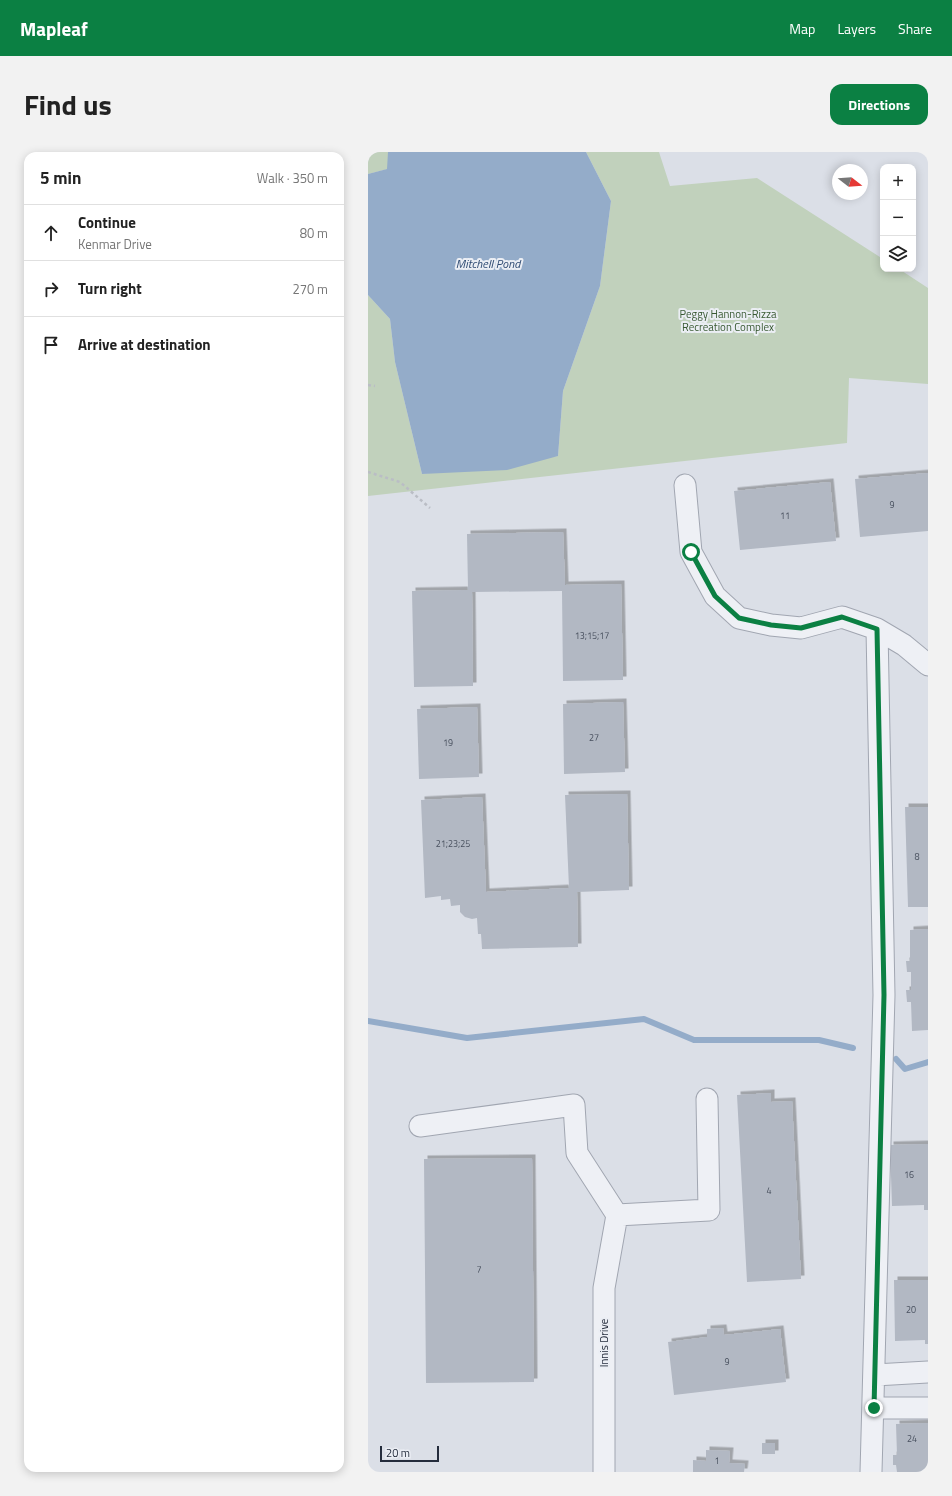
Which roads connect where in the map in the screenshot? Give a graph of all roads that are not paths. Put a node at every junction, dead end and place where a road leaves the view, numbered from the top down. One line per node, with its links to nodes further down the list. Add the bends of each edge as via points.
1 (685, 485): 2 (street, via 691,552 715,596 739,618 801,628 842,617)
2 (877, 629): 3 (street, via 904,645); 8 (street, via 884,995)
3 (928, 665)
4 (707, 1099): 6 (street, via 709,1210)
5 (420, 1126): 6 (street, via 574,1105 577,1153)
6 (617, 1215): 11 (street, Innis Drive, via 604,1288)
7 (928, 1372): 8 (street)
8 (875, 1375): 9 (street)
9 (874, 1408): 10 (street); 12 (street)
10 (928, 1408)
11 (604, 1472)
12 (871, 1472)

